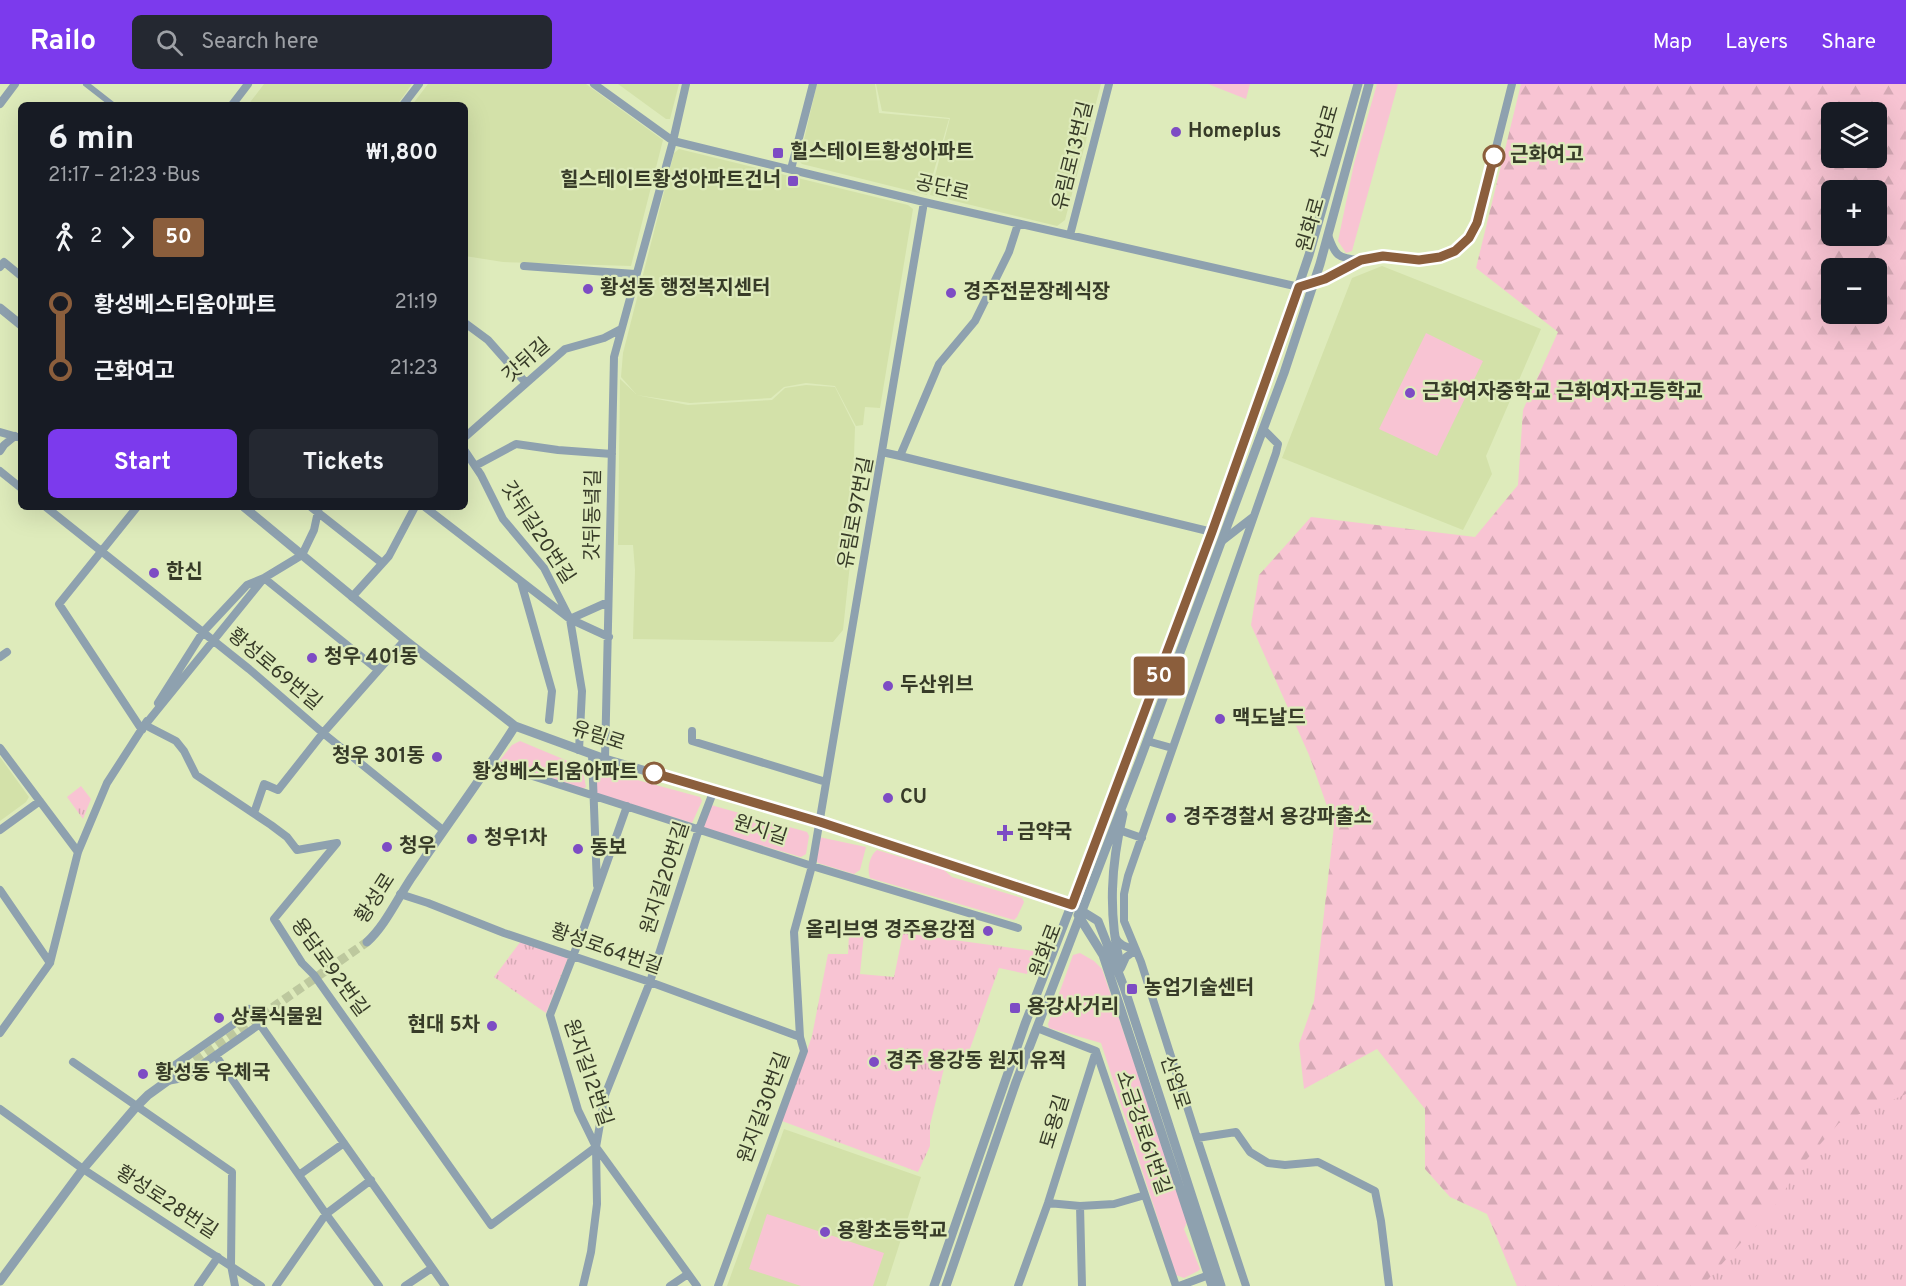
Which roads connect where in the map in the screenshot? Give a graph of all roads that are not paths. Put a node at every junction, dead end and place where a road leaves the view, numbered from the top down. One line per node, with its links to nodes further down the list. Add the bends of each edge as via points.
1 (15, 84): 15 (street)
2 (86, 84): 12 (street)
3 (248, 84): 13 (street)
4 (419, 84): 14 (street)
5 (594, 84): 16 (street, 공단로)
6 (686, 84): 16 (street, 갓뒤동녘길)
7 (813, 84): 17 (street)
8 (1109, 84): 20 (street, 유림로13번길)
9 (1358, 84): 28 (street, 산업로)
10 (1369, 84): 21 (street, 원화로)
11 (1512, 84): 22 (street, via 1477,223 1469,238 1455,251 1440,257 1419,260 1383,256)
12 (109, 102)
13 (234, 102)
14 (405, 102)
15 (0, 104)
16 (673, 141): 17 (street, 공단로); 26 (street, 갓뒤동녘길)
17 (791, 169): 18 (street, 공단로)
18 (924, 202): 19 (street, 공단로); 39 (street)
19 (1018, 224): 20 (street, 공단로); 42 (street, 유림로97번길, via 1009,252 975,321 939,364)
20 (1070, 235): 28 (street, 공단로)
21 (1328, 235): 22 (street, via 1342,258); 27 (street, 원화로)
22 (1361, 260): 27 (street)
23 (1, 263): 25 (street)
24 (524, 266): 26 (street)
25 (18, 274)
26 (635, 274): 32 (street, 갓뒤동녘길)
27 (1314, 282): 28 (street); 34 (street, 원화로)
28 (1299, 287): 53 (street, 산업로)
29 (0, 308): 30 (street)
30 (18, 323)
31 (468, 325): 33 (street, via 488,340)
32 (621, 329): 33 (street, 갓뒤길, via 565,349); 40 (street, 갓뒤동녘길, via 614,357)
33 (526, 383): 36 (street, 갓뒤길)
34 (1263, 429): 52 (street, via 1278,444); 54 (street, 원화로)
35 (0, 432): 37 (street)
36 (468, 434)
37 (18, 437): 38 (street)
38 (0, 452)
39 (882, 452): 42 (street, 유림로97번길); 81 (street, 유림로97번길)
40 (612, 454): 43 (street, 갓뒤길20번길, via 516,444); 61 (street, 갓뒤동녘길)
41 (468, 456): 43 (street, 갓뒤길20번길)
42 (900, 456): 53 (street)
43 (475, 466): 62 (street, 갓뒤길20번길, via 503,519 544,568)
44 (0, 471): 45 (street)
45 (18, 486)
46 (50, 510): 55 (street, 황성로69번길)
47 (135, 510): 55 (street, 용담로92번길)
48 (248, 510): 56 (street, 유림로)
49 (319, 510): 56 (street); 57 (street)
50 (413, 510): 57 (street)
51 (429, 510): 59 (street)
52 (1254, 517): 54 (street); 75 (street)
53 (1212, 532): 98 (street, 산업로)
54 (1221, 542): 73 (street, 원화로)
55 (102, 550): 63 (street, 황성로69번길); 70 (street, 용담로92번길, via 59,604)
56 (302, 555): 58 (street); 60 (street, 유림로)
57 (382, 563): 60 (street)
58 (264, 578): 63 (street, via 247,585); 66 (street); 67 (street)
59 (520, 581): 62 (street); 68 (street, via 552,691)
60 (352, 597): 65 (street, 유림로)
61 (609, 602): 62 (street); 64 (street, 갓뒤동녘길)
62 (570, 619): 64 (street); 76 (street, 갓뒤길20번길, via 582,691)
63 (203, 632): 66 (street, 황성로69번길); 70 (street, 황성로69번길)
64 (609, 637): 78 (street, 갓뒤동녘길)
65 (405, 640): 67 (street); 69 (street, 유림로)
66 (215, 641): 70 (street); 72 (street, 황성로69번길)
67 (378, 670): 72 (street)
68 (549, 720)
69 (515, 726): 76 (street, 유림로); 79 (street, 황성로)
70 (144, 727): 86 (street, 용담로92번길, via 176,741 196,775); 93 (street, via 107,783)
71 (692, 731): 81 (street, via 692,741)
72 (323, 733): 86 (street, 황성로69번길, via 278,790 264,784); 90 (street, 황성로69번길)
73 (1147, 741): 75 (street); 80 (street, 원화로)
74 (0, 748): 84 (street)
75 (1172, 748): 92 (street)
76 (579, 750): 77 (street, 유림로)
77 (592, 755): 78 (street, 유림로); 83 (street)
78 (605, 759): 82 (street, 유림로)
79 (492, 763): 83 (street, 원지길); 90 (street, 황성로)
80 (1135, 772): 91 (street); 99 (street, 원화로)
81 (826, 782): 87 (street, 유림로97번길)
82 (714, 790): 87 (street, 유림로); 88 (street, 원지길20번길)
83 (594, 795): 85 (street, 원지길); 96 (street)
84 (40, 801): 89 (street); 93 (street)
85 (627, 806): 88 (street, 원지길); 96 (street, 원지길12번길)
86 (254, 813): 130 (street, 용담로92번길, via 287,837 297,850 337,843 274,920)
87 (820, 822): 94 (street, 원지길30번길); 98 (street, 유림로)
88 (699, 829): 94 (street, 원지길); 107 (street, 원지길20번길)
89 (0, 830)
90 (443, 830): 97 (street, 황성로)
91 (1119, 830): 92 (street); 101 (street, via 1112,882)
92 (1142, 838): 103 (street, via 1124,894 1124,921)
93 (78, 852): 105 (street)
94 (813, 866): 100 (street, 원지길); 112 (street, 원지길30번길, via 794,932)
95 (0, 890): 105 (street)
96 (598, 890): 104 (street, 원지길12번길)
97 (400, 894): 102 (street, 황성로); 104 (street, 황성로64번길)
98 (1072, 905): 99 (street, 산업로); 148 (street, 원화로, via 1021,1035)
99 (1080, 914): 108 (street, 산업로, via 1098,921); 110 (street, 원화로); 135 (street, 산업로, via 1103,955)
100 (1018, 928)
101 (1114, 935): 103 (street, via 1125,947); 106 (street)
102 (368, 942)
103 (1136, 950): 106 (street, via 1126,957); 120 (street)
104 (573, 957): 107 (street, 황성로64번길); 122 (street, 원지길12번길, via 550,1015 578,1110)
105 (50, 963): 111 (street)
106 (1122, 968): 108 (street)
107 (650, 982): 112 (street, 황성로64번길); 122 (street, 원지길20번길, via 605,1095)
108 (1124, 987): 154 (street, 산업로)
109 (260, 1024): 114 (street); 117 (street, via 250,1011 175,1065); 121 (street)
110 (1037, 1028): 113 (street, 소금강로61번길); 149 (street, 원화로)
111 (0, 1033)
112 (800, 1037): 147 (street, 원지길30번길, via 804,1051)
113 (1096, 1051): 126 (street, 소금강로61번길); 127 (street, 토용길)
114 (216, 1056): 117 (street, via 183,1078); 124 (street)
115 (73, 1062): 118 (street)
116 (184, 1069): 117 (street)
117 (166, 1082): 118 (street)
118 (136, 1107): 123 (street); 132 (street, 황성로28번길, via 232,1172)
119 (0, 1109): 123 (street, 황성로28번길)
120 (1197, 1138): 155 (street); 156 (street, via 1236,1132 1250,1152 1268,1163 1318,1162 1375,1191)
121 (344, 1143): 124 (street); 125 (street)
122 (596, 1147): 130 (street, 원지길12번길); 134 (street, 원지길12번길); 144 (street, 원지길12번길, via 597,1204)
123 (83, 1168): 131 (street, 황성로28번길); 136 (street)
124 (299, 1175): 129 (street)
125 (371, 1180): 129 (street); 133 (street)
126 (1145, 1195): 128 (street, via 1114,1204); 152 (street, 소금강로61번길)
127 (1048, 1203): 128 (street); 150 (street, 토용길)
128 (1080, 1206): 151 (street)
129 (326, 1214): 140 (street); 141 (street)
130 (491, 1225)
131 (218, 1257): 132 (street, 황성로28번길); 137 (street)
132 (231, 1266): 138 (street); 139 (street, 황성로28번길)
133 (432, 1268): 142 (street); 143 (street)
134 (688, 1274): 145 (street); 146 (street, 원지길12번길)
135 (1209, 1275): 152 (street); 153 (street, 산업로)
136 (0, 1281)
137 (198, 1286)
138 (235, 1286)
139 (261, 1286)
140 (276, 1286)
141 (379, 1286)
142 (405, 1286)
143 (445, 1286)
144 (583, 1286)
145 (670, 1286)
146 (697, 1286)
147 (718, 1286)
148 (934, 1286)
149 (946, 1286)
150 (1018, 1286)
151 (1082, 1286)
152 (1178, 1286)
153 (1212, 1286)
154 (1221, 1286)
155 (1246, 1286)
156 (1389, 1286)

